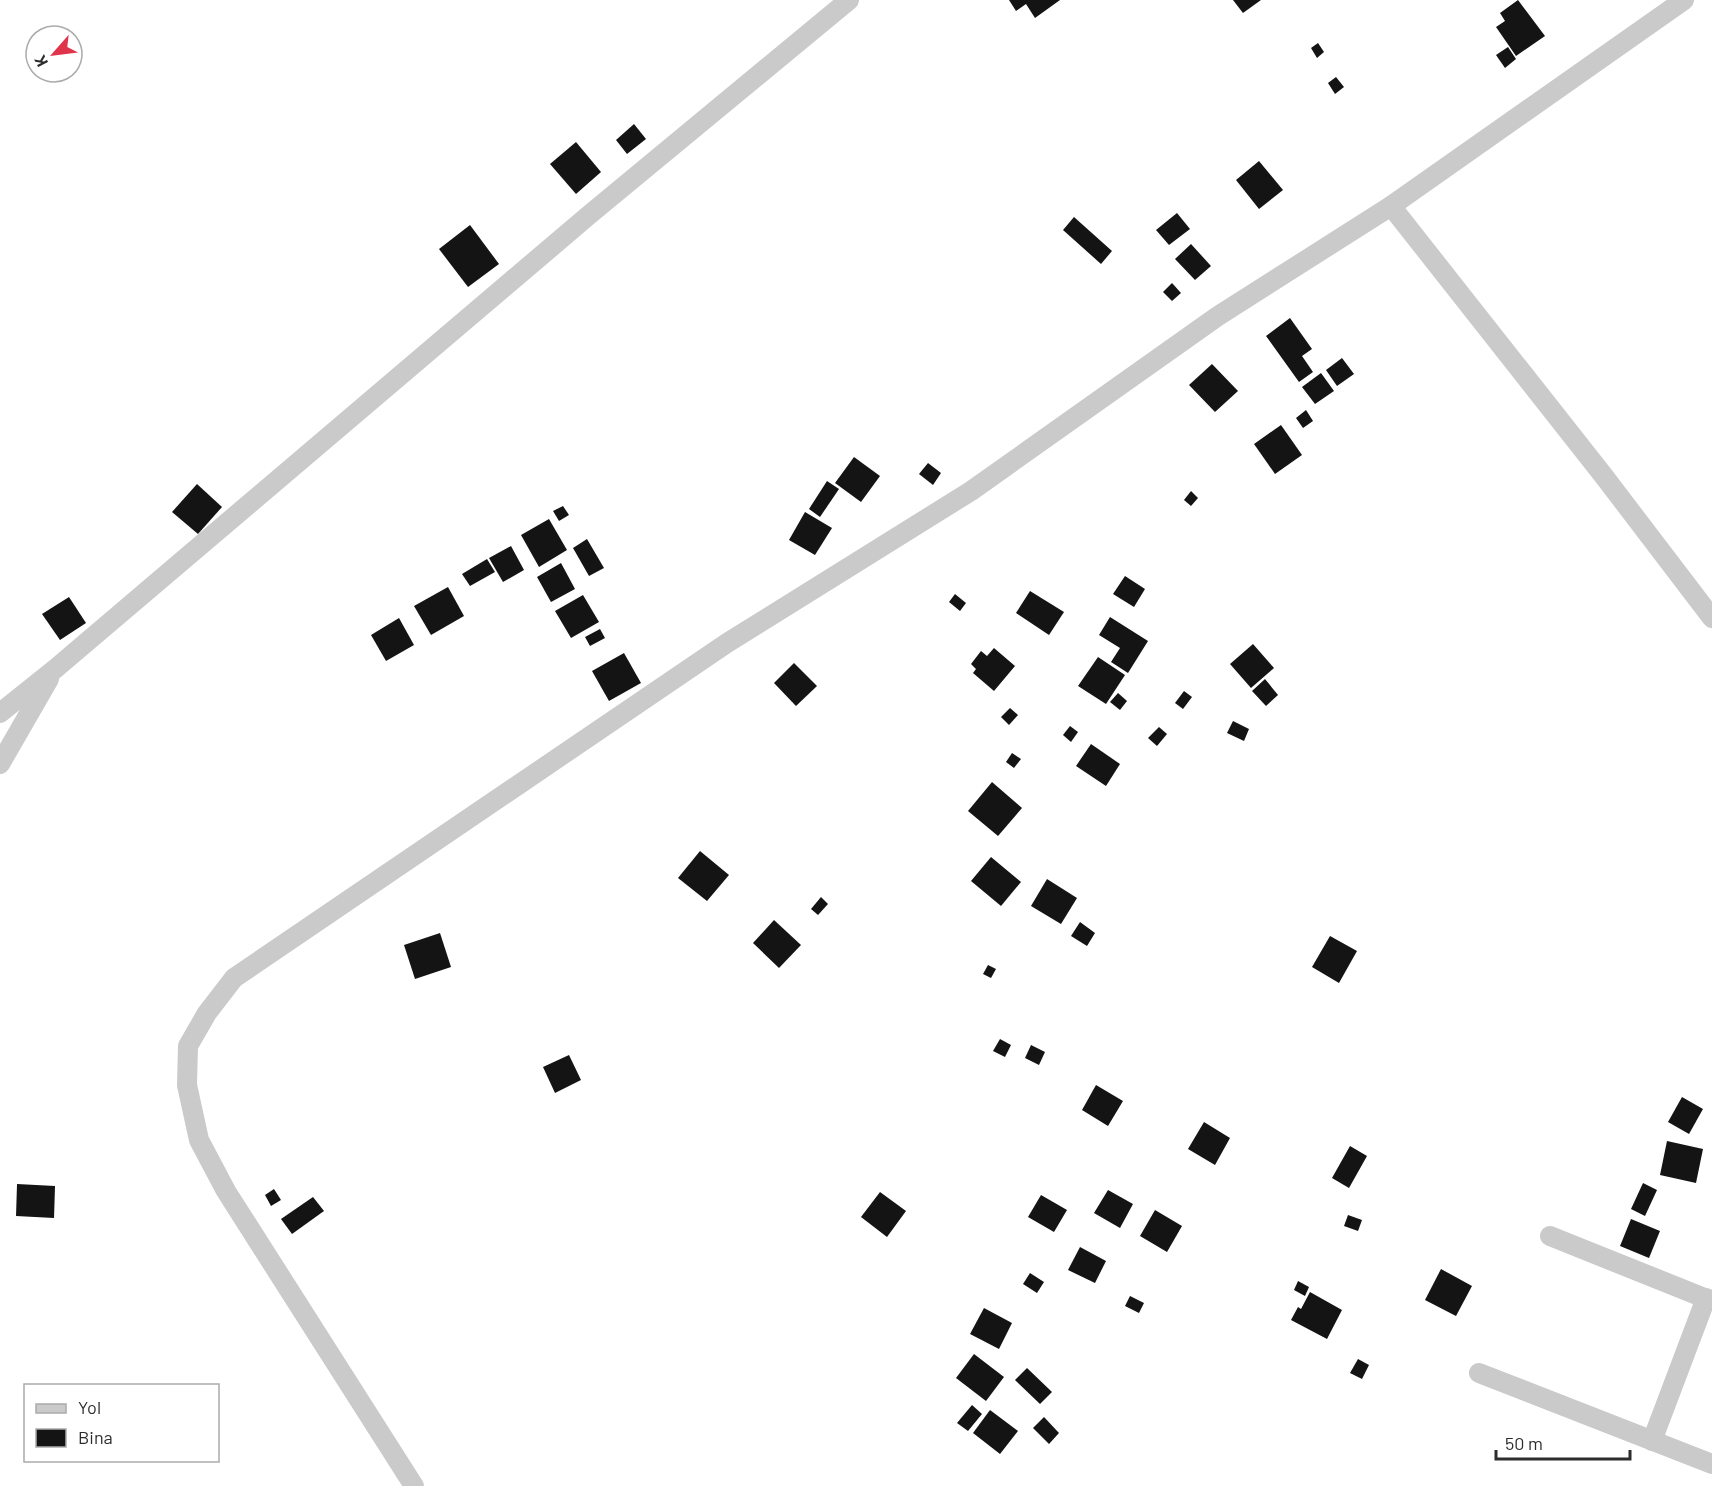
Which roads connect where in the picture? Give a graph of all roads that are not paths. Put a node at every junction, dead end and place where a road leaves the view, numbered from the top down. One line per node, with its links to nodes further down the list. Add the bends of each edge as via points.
1 (849, 0): 5 (street)
2 (1684, 0): 3 (street)
3 (1391, 206): 4 (street); 13 (street, via 1218,316 971,491 727,643 234,978 207,1012 188,1046 187,1086 199,1140 226,1191)
4 (1712, 618)
5 (55, 669): 6 (street); 7 (street)
6 (0, 713)
7 (0, 764)
8 (1550, 1236): 9 (street)
9 (1709, 1300): 11 (street)
10 (1479, 1373): 11 (street)
11 (1652, 1441): 12 (street)
12 (1712, 1464)
13 (414, 1486)

